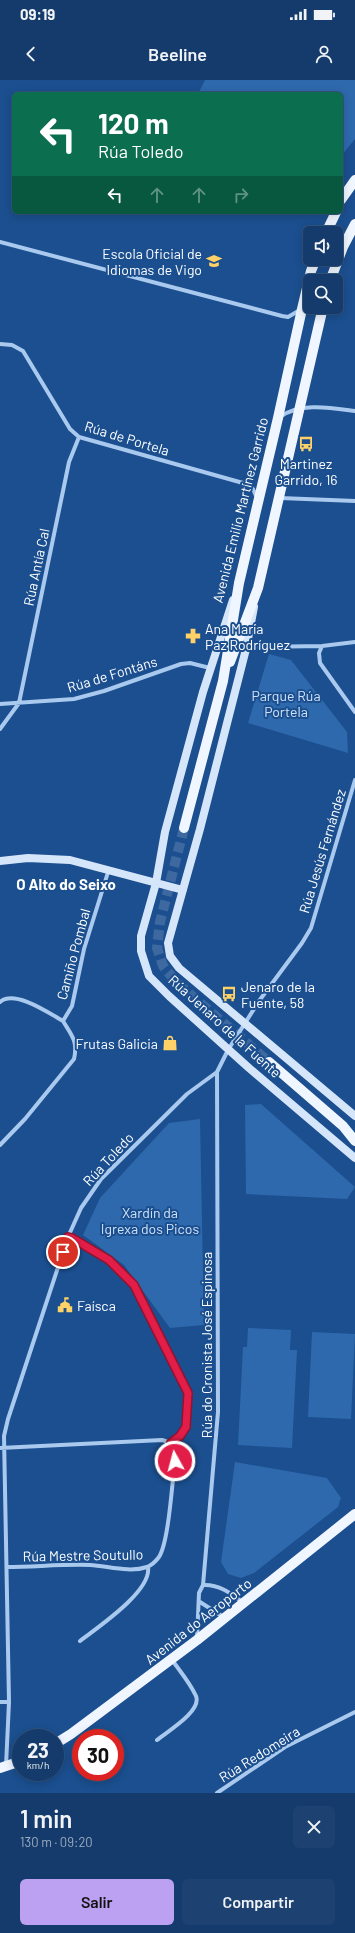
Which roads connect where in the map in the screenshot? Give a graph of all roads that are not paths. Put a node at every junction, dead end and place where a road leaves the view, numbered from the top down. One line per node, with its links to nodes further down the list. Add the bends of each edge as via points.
1 (355, 180): 2 (main road)
2 (343, 197)
3 (335, 214): 5 (main road)
4 (355, 224): 8 (main road)
5 (329, 226)
6 (0, 242): 9 (street, via 282,316 288,317)
7 (313, 266): 9 (main road, Avenida Emilio Martínez Garrido)
8 (333, 274)
9 (302, 309): 14 (main road, Avenida Emilio Martínez Garrido)
10 (321, 314): 12 (main road)
11 (0, 344): 15 (street, Rúa de Portela, via 12,345 23,350 70,429)
12 (300, 409): 13 (street, via 326,407); 14 (street); 16 (main road)
13 (355, 411)
14 (278, 418): 18 (main road, Avenida Emilio Martínez Garrido)
15 (79, 437): 18 (street, Rúa de Portela, via 243,483 253,489); 26 (street, Rúa Antía Cal, via 69,462)
16 (280, 498): 17 (street); 20 (main road)
17 (355, 501)
18 (259, 502): 19 (main road, Avenida Emilio Martínez Garrido)
19 (239, 583): 24 (main road, Avenida Emilio Martínez Garrido); 25 (main road)
20 (257, 594): 23 (main road); 25 (main road)
21 (355, 642): 22 (street)
22 (322, 646): 23 (street); 28 (street, via 319,653 320,663)
23 (246, 649): 35 (main road)
24 (210, 668): 26 (street, Rúa de Fontáns, via 190,663 181,664 74,699); 34 (main road, Avenida Emilio Martínez Garrido, via 165,832)
25 (223, 681): 31 (main road)
26 (19, 703): 27 (street, Rúa de Fontáns); 29 (street)
27 (0, 704)
28 (355, 712)
29 (0, 729)
30 (355, 780): 36 (street, Rúa Jesús Fernández)
31 (184, 828)
32 (0, 861): 33 (main road, via 49,858)
33 (109, 869): 34 (main road); 38 (street, Camiño Pombal, via 84,950 72,1006)
34 (156, 883): 35 (main road); 40 (main road, Rúa Jenaro de la Fuente, via 141,936 141,951 149,976)
35 (183, 890): 39 (main road, Rúa Jenaro de la Fuente, via 168,943 170,956 179,968)
36 (311, 928): 39 (street, Rúa Toledo)
37 (0, 1002): 38 (street, Camiño Pombal, via 4,998 14,997)
38 (63, 1021): 47 (street, Camiño Pombal, via 76,1042 74,1059)
39 (245, 1024): 40 (street, Rúa Toledo); 43 (main road, Rúa Jenaro de la Fuente)
40 (228, 1050): 42 (street, Rúa Toledo); 48 (main road, Rúa Jenaro de la Fuente)
41 (269, 1062): 44 (main road)
42 (217, 1072): 49 (street, Rúa Toledo, via 187,1094 101,1179 81,1208); 55 (street, Rúa do Cronista José Espinosa, via 218,1412)
43 (355, 1116)
44 (343, 1126): 45 (main road); 46 (main road)
45 (355, 1134)
46 (355, 1141)
47 (0, 1145)
48 (355, 1158)
49 (68, 1237): 50 (street, via 109,1260 134,1285 188,1393 186,1427); 51 (street, Rúa Toledo, via 8,1418)
50 (171, 1443): 51 (street, via 162,1440); 54 (street, Rúa Mestre Soutullo, via 175,1450 175,1461 163,1543 158,1557)
51 (2, 1448): 53 (street, Rúa Mestre Soutullo)
52 (355, 1514): 57 (main road, Avenida do Aeroporto)
53 (7, 1567): 54 (street, Rúa Mestre Soutullo); 63 (street, Rúa Mestre Soutullo)
54 (148, 1567): 60 (street, via 149,1573 139,1591)
55 (203, 1585): 56 (street, Rúa do Cronista José Espinosa, via 199,1593); 57 (street, via 214,1586 231,1593)
56 (200, 1602): 58 (street); 59 (street, Rúa do Cronista José Espinosa)
57 (244, 1603): 58 (main road, Avenida do Aeroporto)
58 (225, 1618): 59 (main road, Avenida do Aeroporto)
59 (197, 1640): 61 (main road, Avenida do Aeroporto)
60 (80, 1641)
61 (172, 1659): 65 (main road, Avenida do Aeroporto); 66 (street, via 196,1697 196,1707)
62 (0, 1702): 63 (street)
63 (8, 1702): 67 (street, Rúa Mestre Soutullo)
64 (355, 1712): 68 (street, Rúa Redomeira, via 285,1748)
65 (64, 1738)
66 (157, 1740)
67 (3, 1768)
68 (217, 1793)

